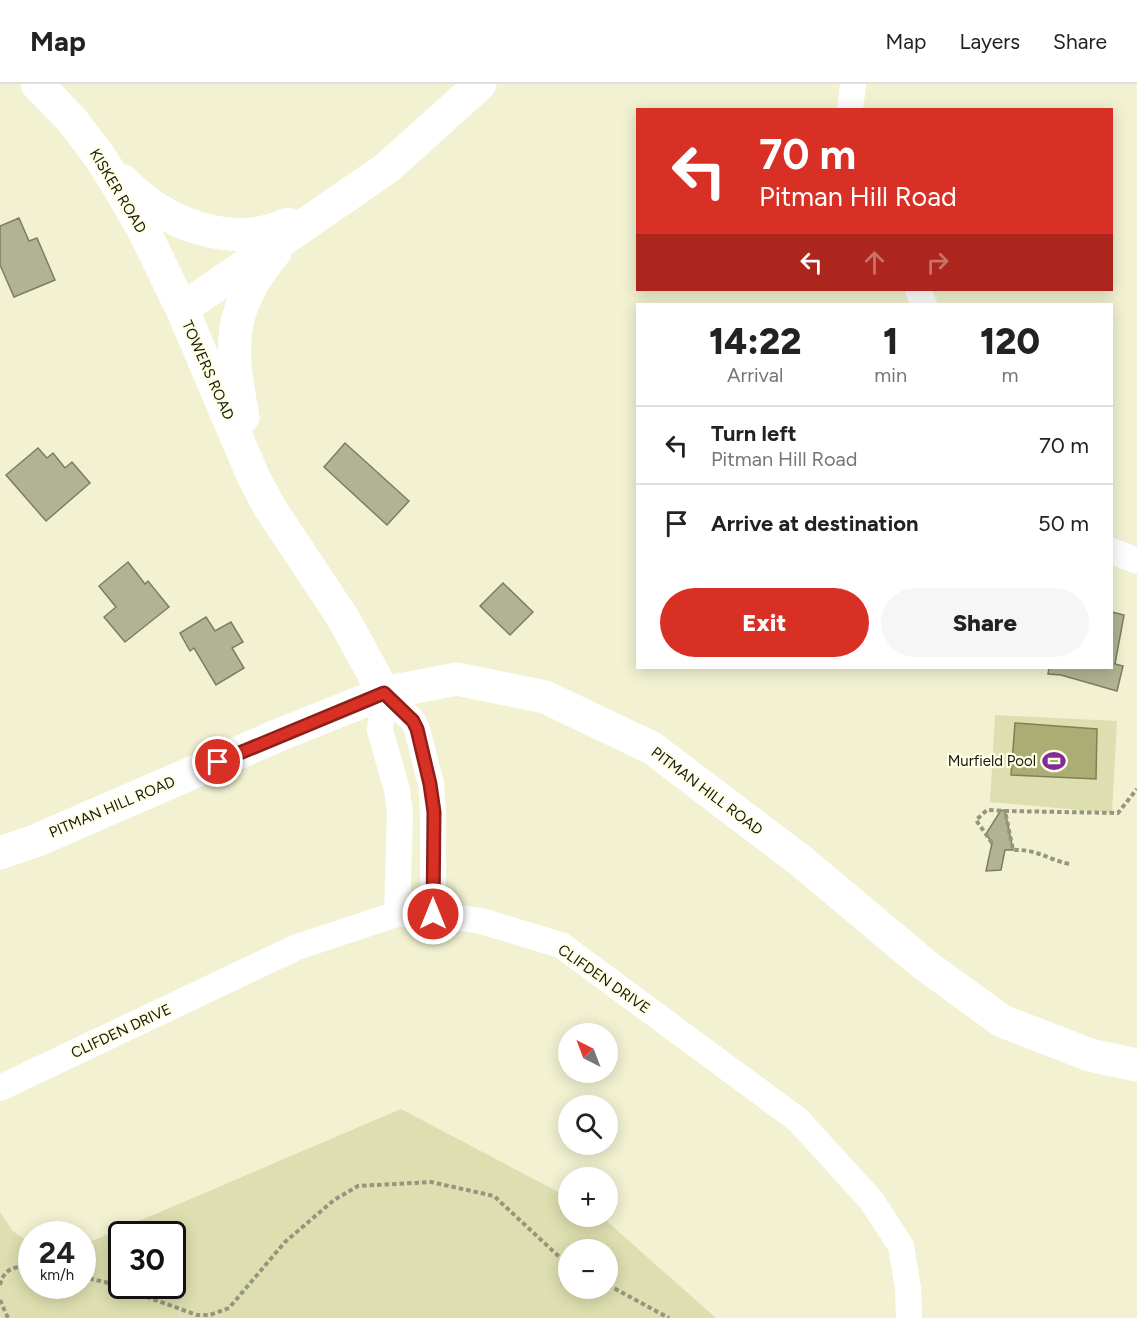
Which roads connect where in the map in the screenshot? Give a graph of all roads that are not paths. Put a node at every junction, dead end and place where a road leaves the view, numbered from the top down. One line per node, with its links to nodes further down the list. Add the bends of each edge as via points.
1 (37, 84): 5 (main road, KISKER ROAD)
2 (480, 84): 6 (main road, TOWERS ROAD, via 387,168)
3 (853, 84): 4 (street)
4 (850, 108)
5 (100, 157): 6 (main road, via 152,205 192,226 227,235 245,236 283,227); 8 (main road, KISKER ROAD, via 143,229)
6 (336, 202): 7 (main road, TOWERS ROAD)
7 (292, 232): 8 (main road, TOWERS ROAD); 9 (main road, via 245,298 233,340)
8 (182, 309): 9 (main road, TOWERS ROAD)
9 (254, 478): 12 (main road, TOWERS ROAD, via 343,618)
10 (1113, 551): 11 (street)
11 (1137, 561)
12 (384, 693): 13 (street, via 413,721); 14 (street, via 380,730); 15 (main road, PITMAN HILL ROAD); 18 (main road, PITMAN HILL ROAD, via 457,679 468,681 545,697 652,748 1002,1021 1090,1055)
13 (430, 784): 14 (street); 17 (street, via 434,812)
14 (397, 790): 16 (street)
15 (0, 853)
16 (397, 914): 17 (street, CLIFDEN DRIVE); 19 (street, CLIFDEN DRIVE, via 297,947)
17 (433, 914): 20 (street, CLIFDEN DRIVE, via 481,921 561,945 798,1120 871,1200 901,1246)
18 (1137, 1065)
19 (0, 1088)
20 (909, 1318)

